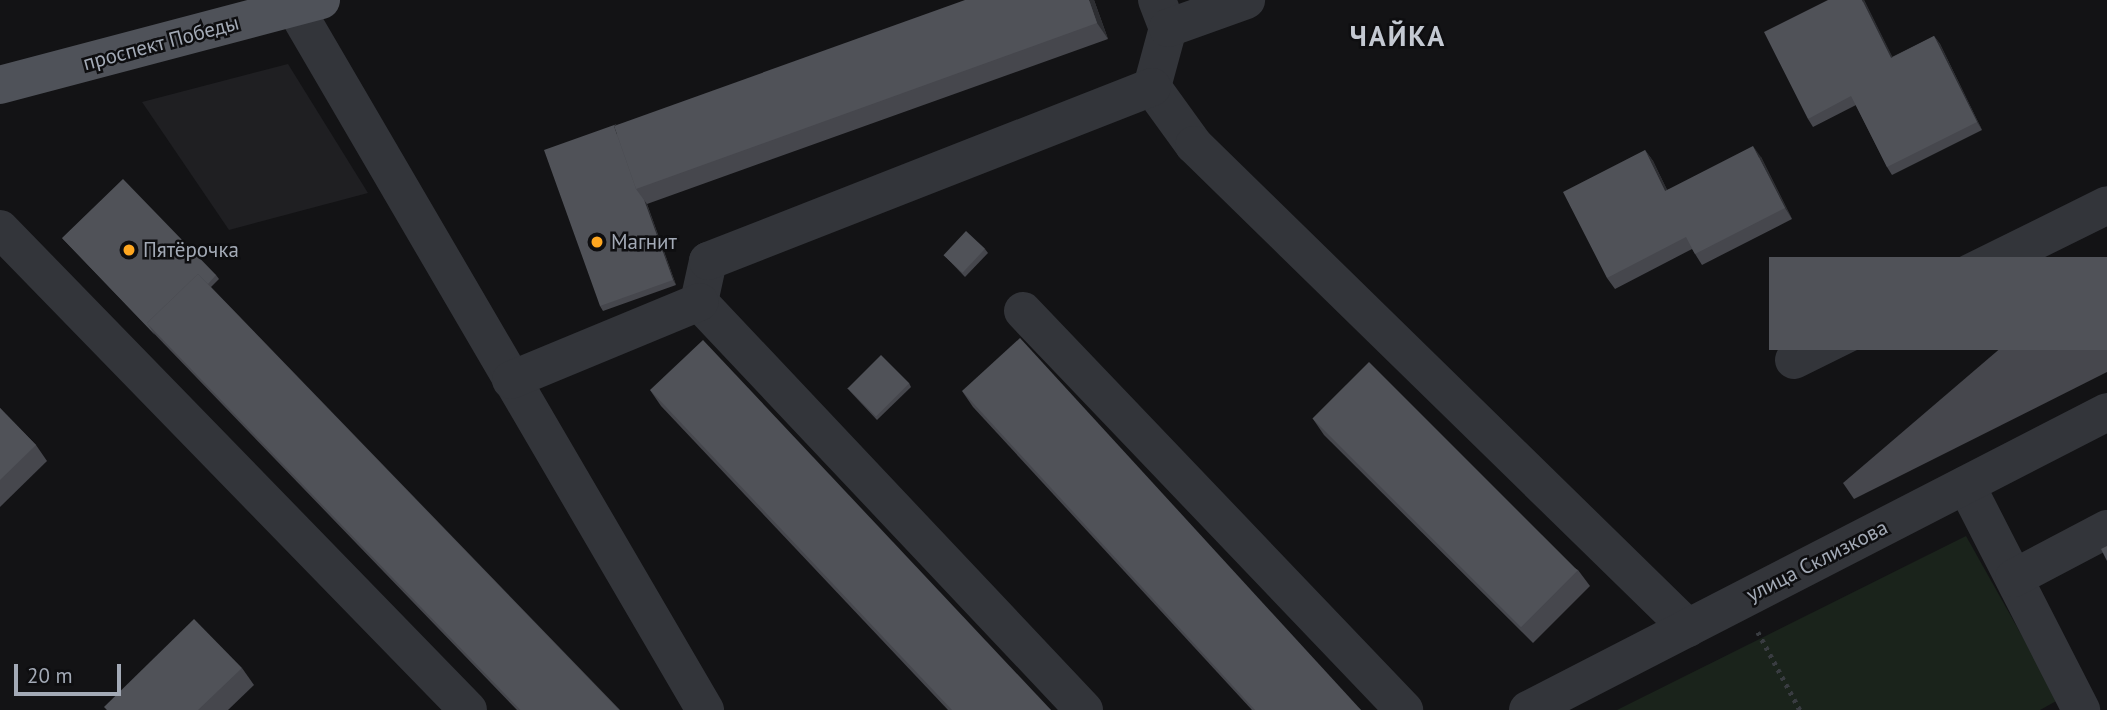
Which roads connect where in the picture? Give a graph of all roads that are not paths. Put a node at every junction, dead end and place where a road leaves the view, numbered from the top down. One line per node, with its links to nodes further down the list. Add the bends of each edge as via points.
1 (1246, 0): 3 (street)
2 (308, 4): 4 (main road, проспект Победы); 11 (street)
3 (1162, 14): 5 (street)
4 (0, 85)
5 (1152, 87): 8 (street, via 708,261); 16 (street, via 1194,145)
6 (2107, 205): 10 (street)
7 (0, 229): 17 (street)
8 (699, 303): 11 (street); 19 (street)
9 (1023, 311): 20 (street)
10 (1794, 359)
11 (512, 380): 18 (street)
12 (2107, 412): 13 (street, улица Склизкова)
13 (1966, 485): 15 (street); 16 (street, улица Склизкова)
14 (2107, 529): 15 (street)
15 (2014, 578): 22 (street)
16 (1688, 628): 21 (street, улица Склизкова)
17 (468, 710)
18 (705, 710)
19 (1084, 710)
20 (1404, 710)
21 (1528, 710)
22 (2081, 710)

